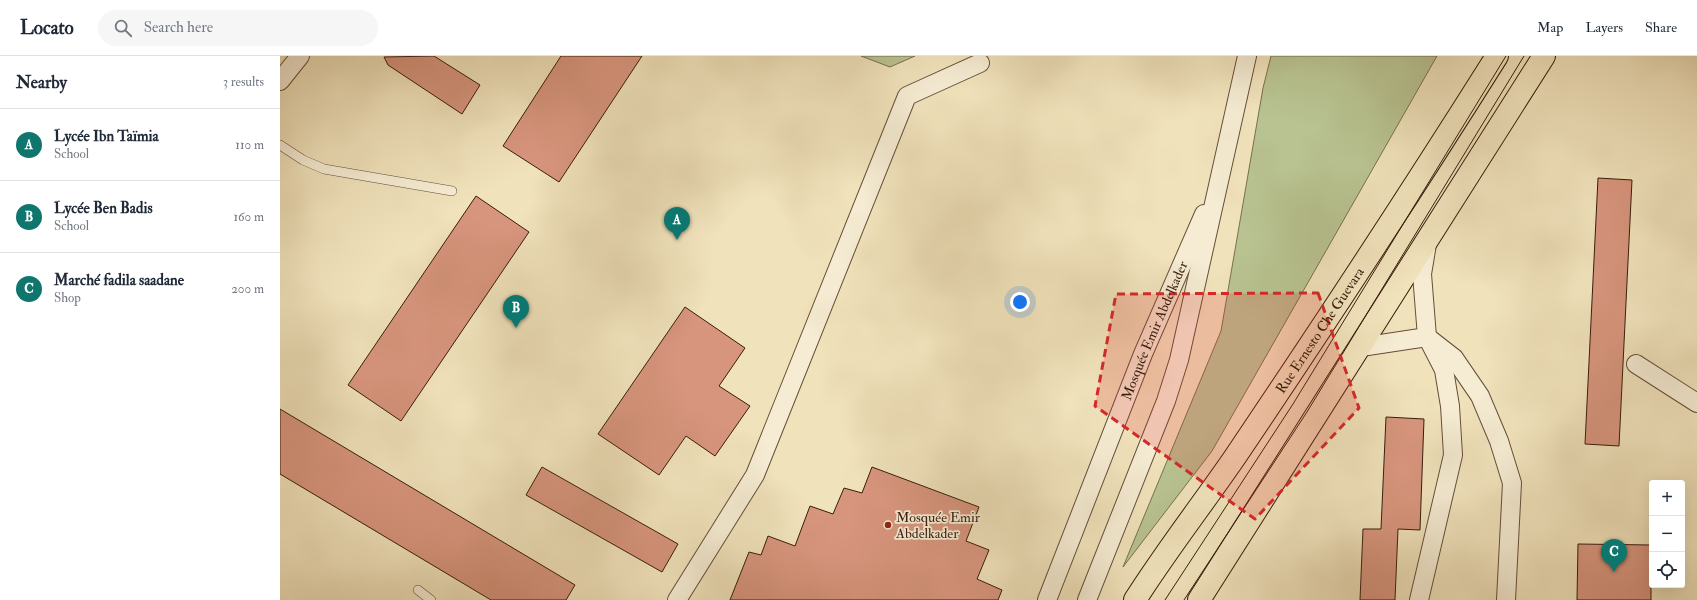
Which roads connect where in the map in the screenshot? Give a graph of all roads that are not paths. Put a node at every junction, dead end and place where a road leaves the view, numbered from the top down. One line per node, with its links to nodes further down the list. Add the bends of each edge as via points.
1 (300, 56): 6 (street)
2 (1247, 56): 8 (street)
3 (1497, 56): 20 (main road, Rue Ernesto Che Guevara, via 1233,459)
4 (1544, 56): 10 (main road)
5 (980, 63): 17 (street, via 907,96 755,475)
6 (280, 81)
7 (280, 145): 9 (lane, via 303,160 324,169)
8 (1221, 175): 18 (street, Mosquée Emir Abdelkader, via 1143,354); 19 (street, via 1175,374)
9 (452, 191)
10 (1427, 240): 11 (street, via 1422,274); 12 (main road)
11 (1427, 337): 12 (street); 22 (street, via 1444,370 1450,406 1453,454); 23 (street, via 1454,358 1480,396 1512,483)
12 (1361, 347): 21 (main road)
13 (1636, 364): 14 (street)
14 (1697, 403)
15 (418, 590): 16 (lane)
16 (431, 600)
17 (677, 600)
18 (1047, 600)
19 (1087, 600)
20 (1135, 600)
21 (1199, 600)
22 (1419, 600)
23 (1506, 600)

